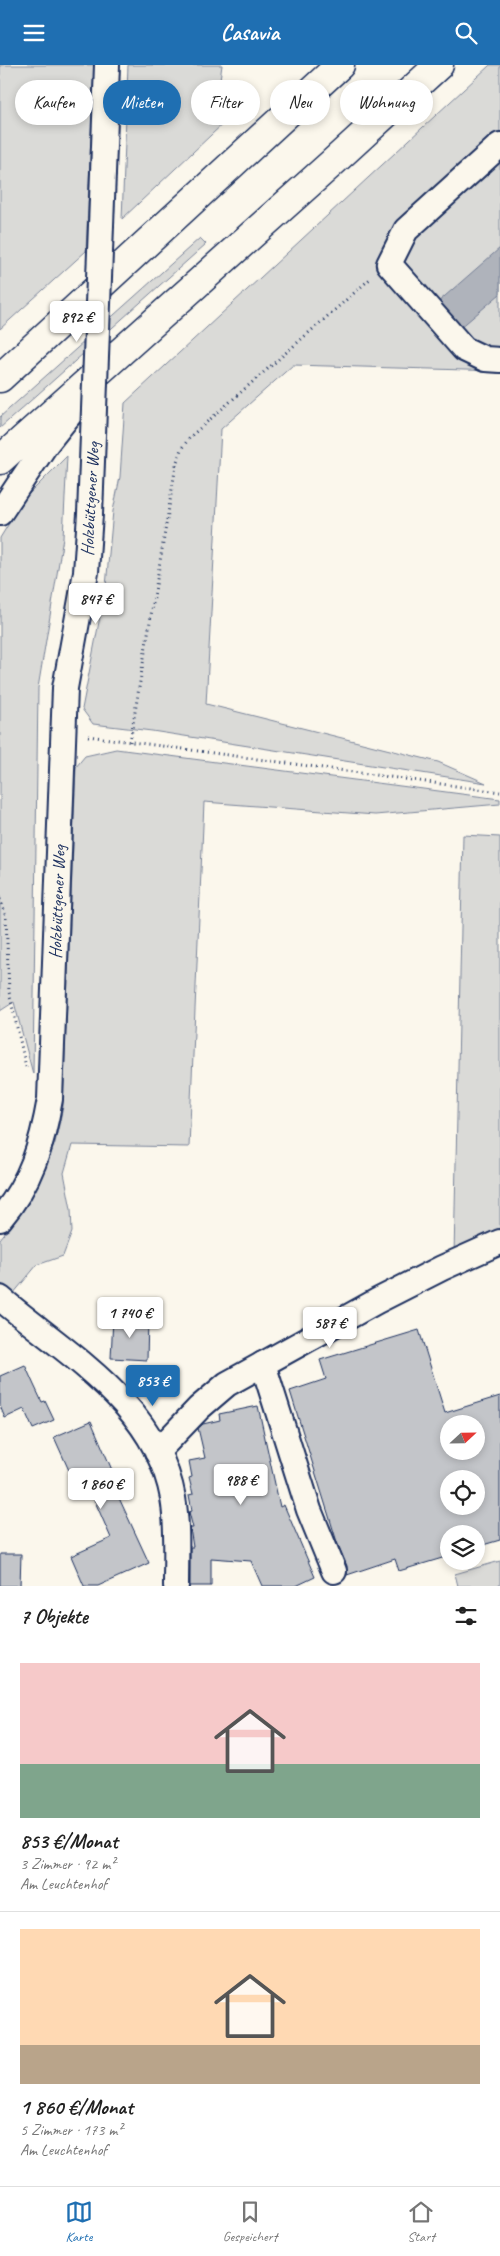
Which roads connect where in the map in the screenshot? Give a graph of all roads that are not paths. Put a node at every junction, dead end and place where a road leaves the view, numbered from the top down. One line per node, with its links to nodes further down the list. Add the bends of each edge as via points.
1 (107, 65): 10 (street, Holzbüttgener Weg, bridge, via 90,514 86,572 65,688 62,733 50,1099 42,1140 28,1177)
2 (340, 65): 7 (highway)
3 (439, 65): 5 (highway)
4 (500, 145): 6 (street, via 406,230 389,263 464,349 485,359)
5 (114, 359): 8 (highway); 9 (street, via 46,444)
6 (500, 359)
7 (0, 378)
8 (0, 460)
9 (0, 513)
10 (0, 1219)
11 (500, 1242): 13 (street, via 377,1301)
12 (0, 1298): 14 (street, via 113,1390 132,1411)
13 (263, 1364): 14 (street, via 227,1384); 15 (street, via 309,1510)
14 (157, 1452): 16 (street, via 173,1497)
15 (334, 1571)
16 (176, 1586)

